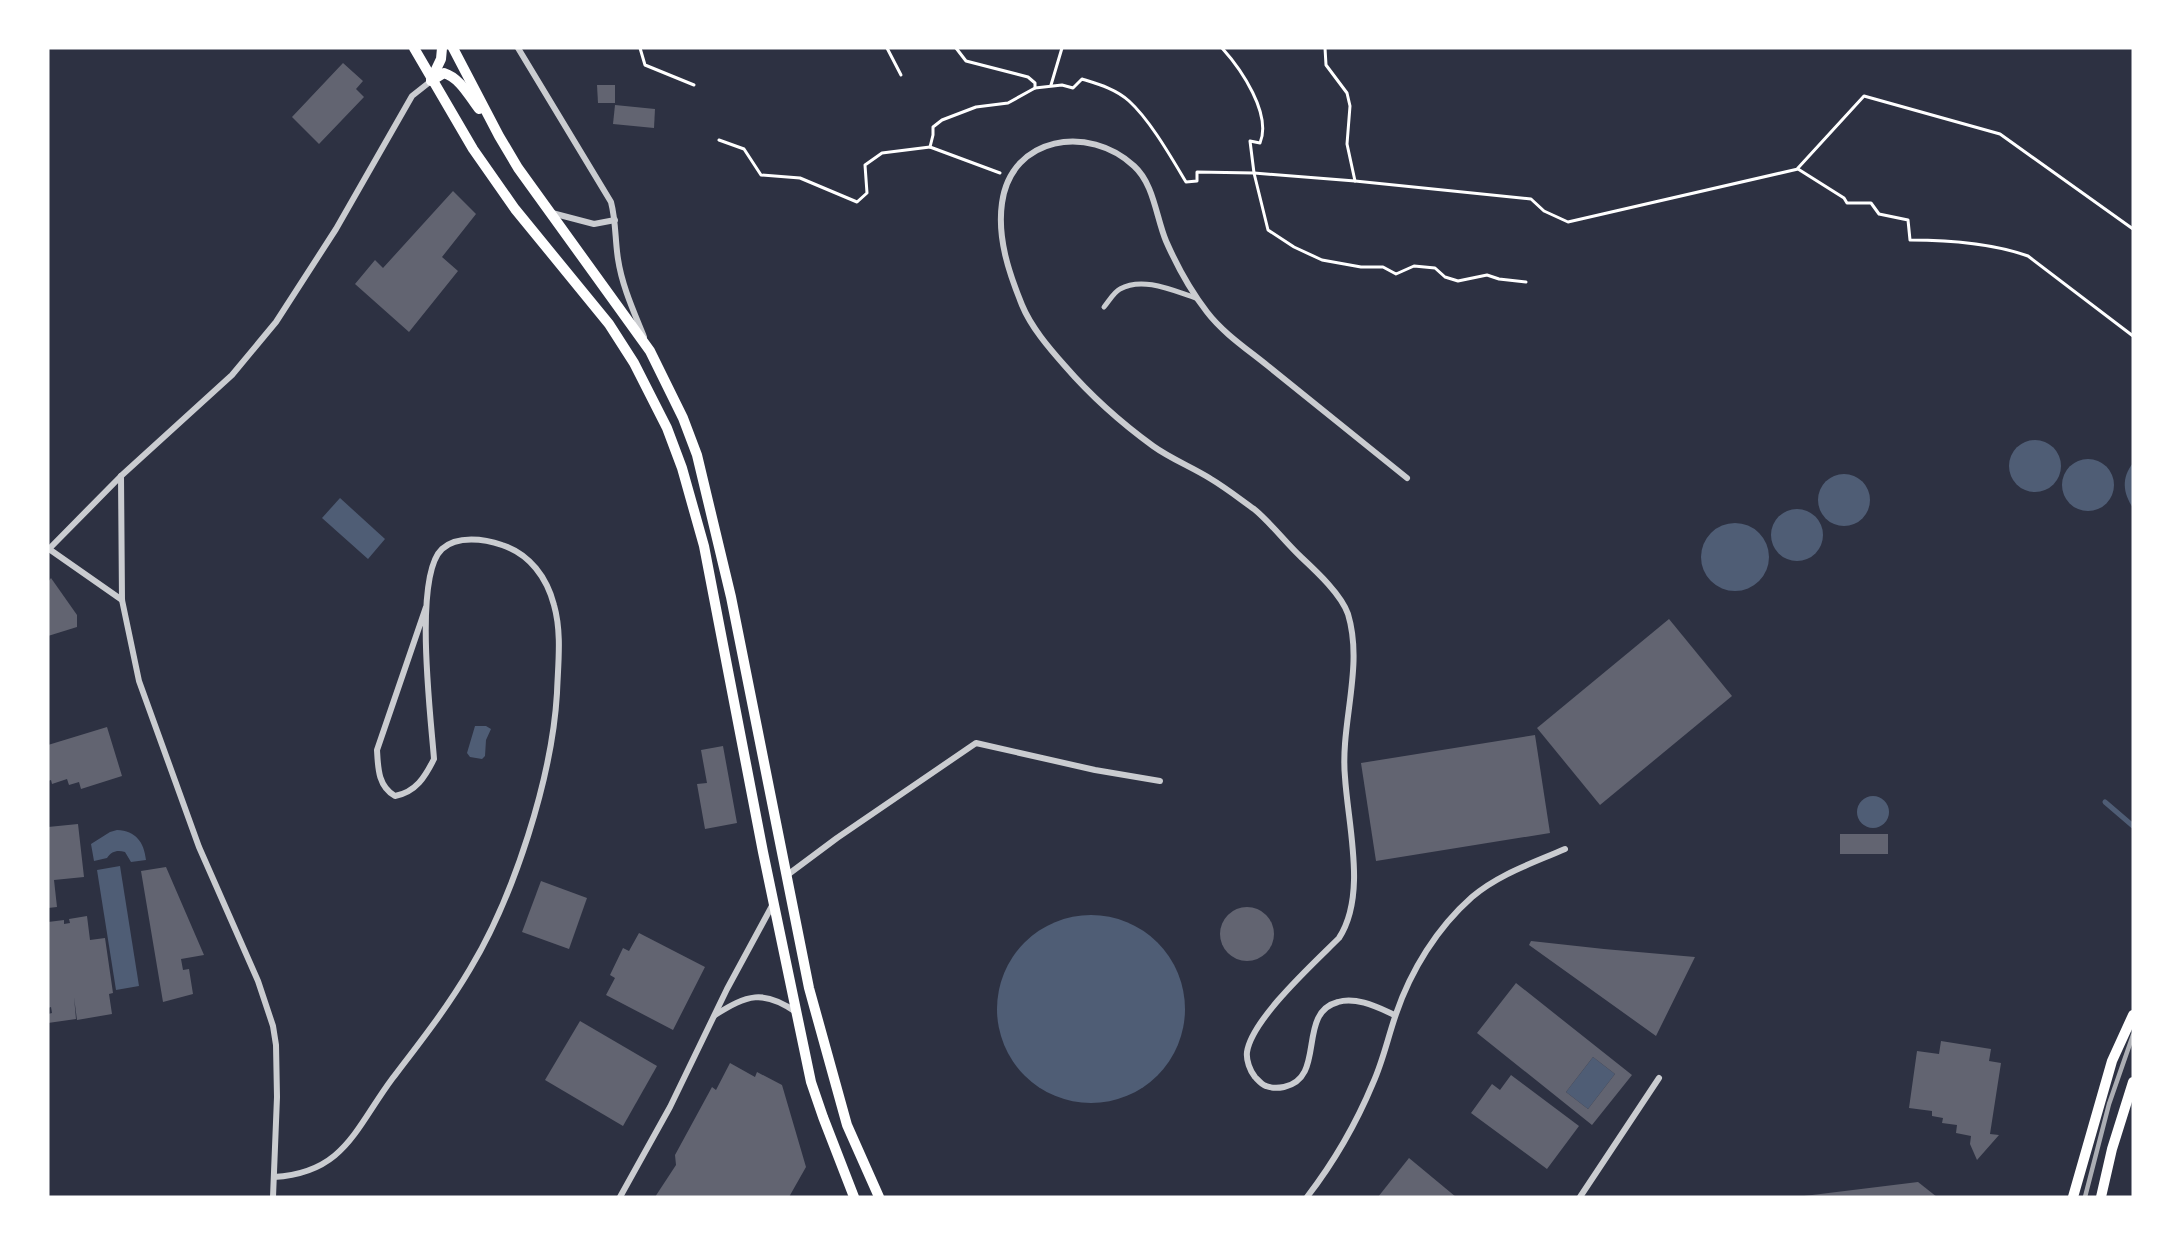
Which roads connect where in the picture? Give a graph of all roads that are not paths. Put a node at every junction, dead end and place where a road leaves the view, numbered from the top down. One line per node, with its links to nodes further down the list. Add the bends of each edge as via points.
1 (414, 48): 5 (main road)
2 (442, 48): 5 (main road)
3 (453, 48): 6 (main road)
4 (518, 48): 8 (street, via 611,202)
5 (431, 81): 6 (main road, via 444,73 451,75); 12 (street, via 412,96 336,229 276,322 232,375); 20 (main road, via 514,209 609,324 667,428 704,546)
6 (499, 136): 7 (main road)
7 (551, 213): 8 (street, via 594,224); 11 (main road)
8 (615, 220): 11 (street, via 624,285)
9 (1196, 298): 10 (street, via 1143,284 1119,289); 13 (street, via 1216,324); 23 (street, via 1165,237 1144,177 1117,153 1087,141 1055,142 1026,158 1010,176 1001,218 1006,258 1023,309 1055,354 1107,411 1156,448 1212,480 1258,513 1318,572 1346,609 1353,655 1343,749 1353,858 1352,905 1339,938 1257,1027 1247,1052 1250,1072 1265,1086 1279,1088 1297,1082 1309,1065 1316,1021 1325,1008 1338,1002 1362,1003)
10 (1104, 306)
11 (650, 351): 19 (main road, via 683,418 701,469 731,597)
12 (121, 476): 14 (street); 15 (street)
13 (1407, 478)
14 (48, 550): 15 (street)
15 (122, 600): 27 (street, via 146,702 199,847 258,981 273,1026 278,1097)
16 (426, 607): 16 (street, via 434,759 413,790 395,796 382,785 377,750); 27 (street, via 436,558 454,542 479,540 504,545 534,563 547,585 555,606 559,664 550,751 535,809 491,930 434,1023 339,1152 300,1175)
17 (1160, 781): 19 (street, via 976,744)
18 (1565, 849): 23 (street, via 1505,875 1460,909 1424,954)
19 (785, 877): 31 (main road, via 809,988 847,1125)
20 (774, 903): 21 (main road); 22 (street)
21 (797, 1012): 22 (street, via 779,1000 764,997 741,1001); 30 (main road, via 814,1091)
22 (715, 1015): 29 (street)
23 (1395, 1015): 32 (street, via 1380,1065 1352,1131)
24 (2133, 1015): 34 (main road, via 2112,1061)
25 (1659, 1078): 33 (street)
26 (2133, 1082): 35 (main road)
27 (274, 1178): 28 (street)
28 (273, 1197)
29 (620, 1197)
30 (854, 1197)
31 (879, 1197)
32 (1307, 1197)
33 (1580, 1197)
34 (2073, 1197)
35 (2101, 1197)

